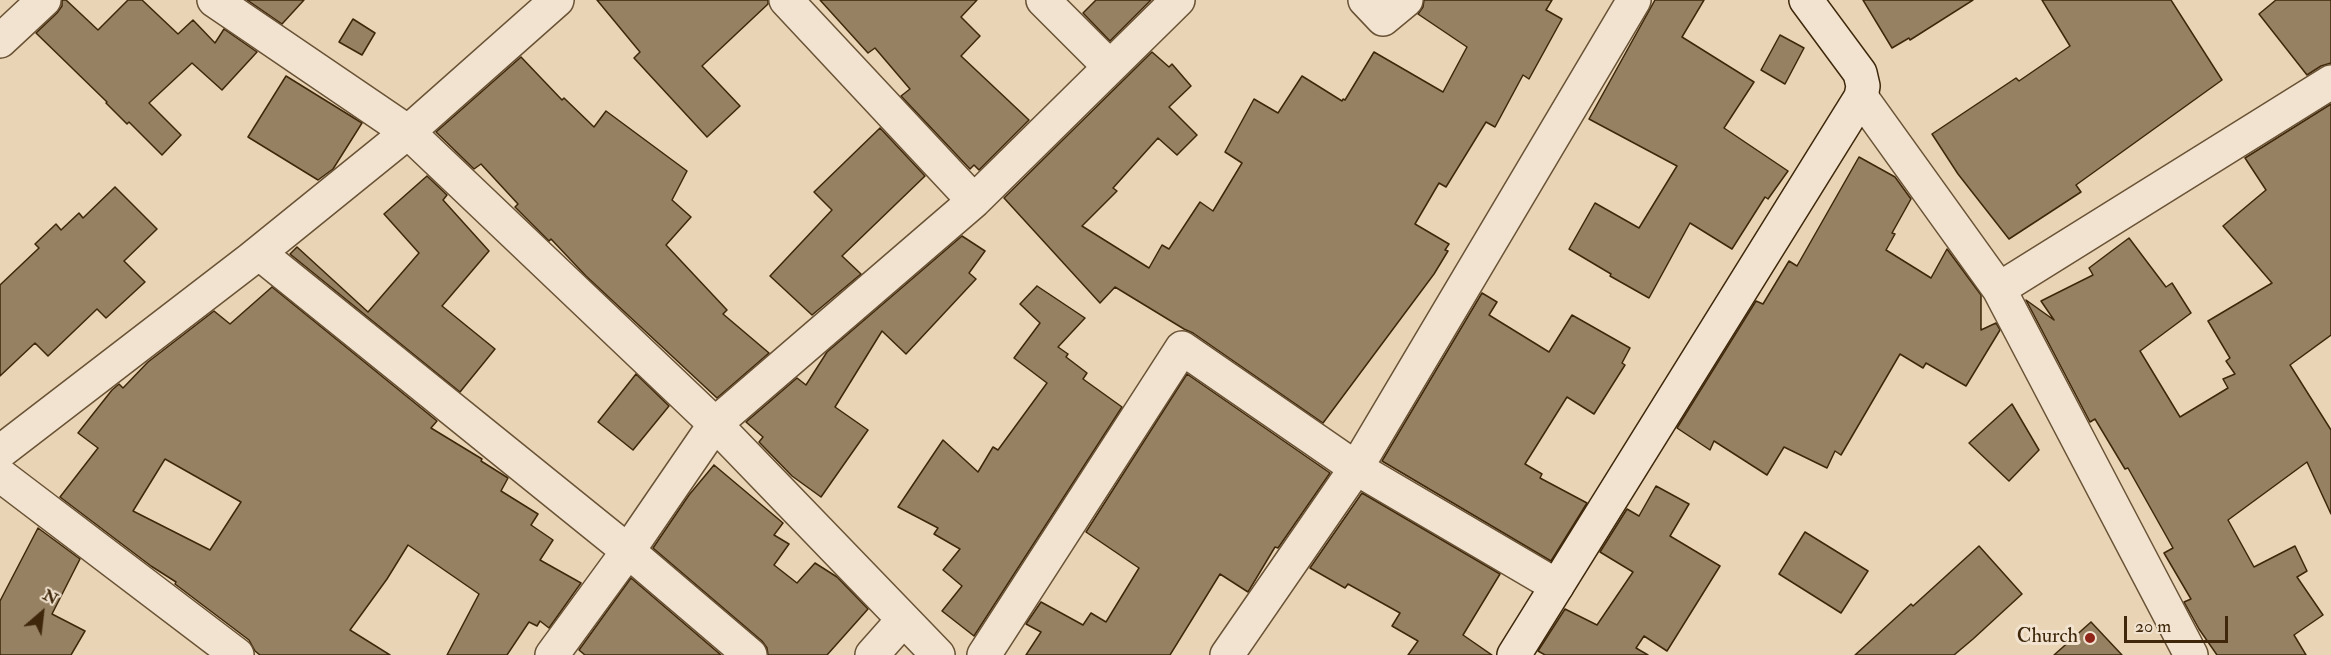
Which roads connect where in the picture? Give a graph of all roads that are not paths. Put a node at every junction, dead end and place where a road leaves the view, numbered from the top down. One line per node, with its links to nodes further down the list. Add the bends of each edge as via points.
1 (44, 0): 11 (street)
2 (214, 0): 15 (street)
3 (557, 0): 15 (street)
4 (786, 0): 16 (street)
5 (1043, 0): 12 (street)
6 (1178, 0): 12 (street)
7 (1365, 0): 8 (street, via 1383,19)
8 (1406, 0)
9 (1634, 0): 21 (street)
10 (1806, 0): 14 (street, via 1860,73)
11 (0, 41)
12 (1110, 67): 16 (street)
13 (2331, 82): 18 (street)
14 (1861, 98): 18 (street); 24 (street)
15 (408, 132): 17 (street); 19 (street)
16 (974, 201): 19 (street)
17 (259, 253): 20 (street); 23 (street)
18 (1999, 290): 34 (street)
19 (715, 424): 23 (street); 25 (street)
20 (0, 452)
21 (1356, 468): 24 (street); 31 (street, via 1182,348); 32 (street)
22 (0, 475): 26 (street)
23 (628, 551): 27 (street); 28 (street)
24 (1557, 586): 33 (street)
25 (903, 620): 29 (street); 30 (street)
26 (237, 655)
27 (552, 655)
28 (750, 655)
29 (872, 655)
30 (938, 655)
31 (984, 655)
32 (1227, 655)
33 (1514, 655)
34 (2192, 655)

